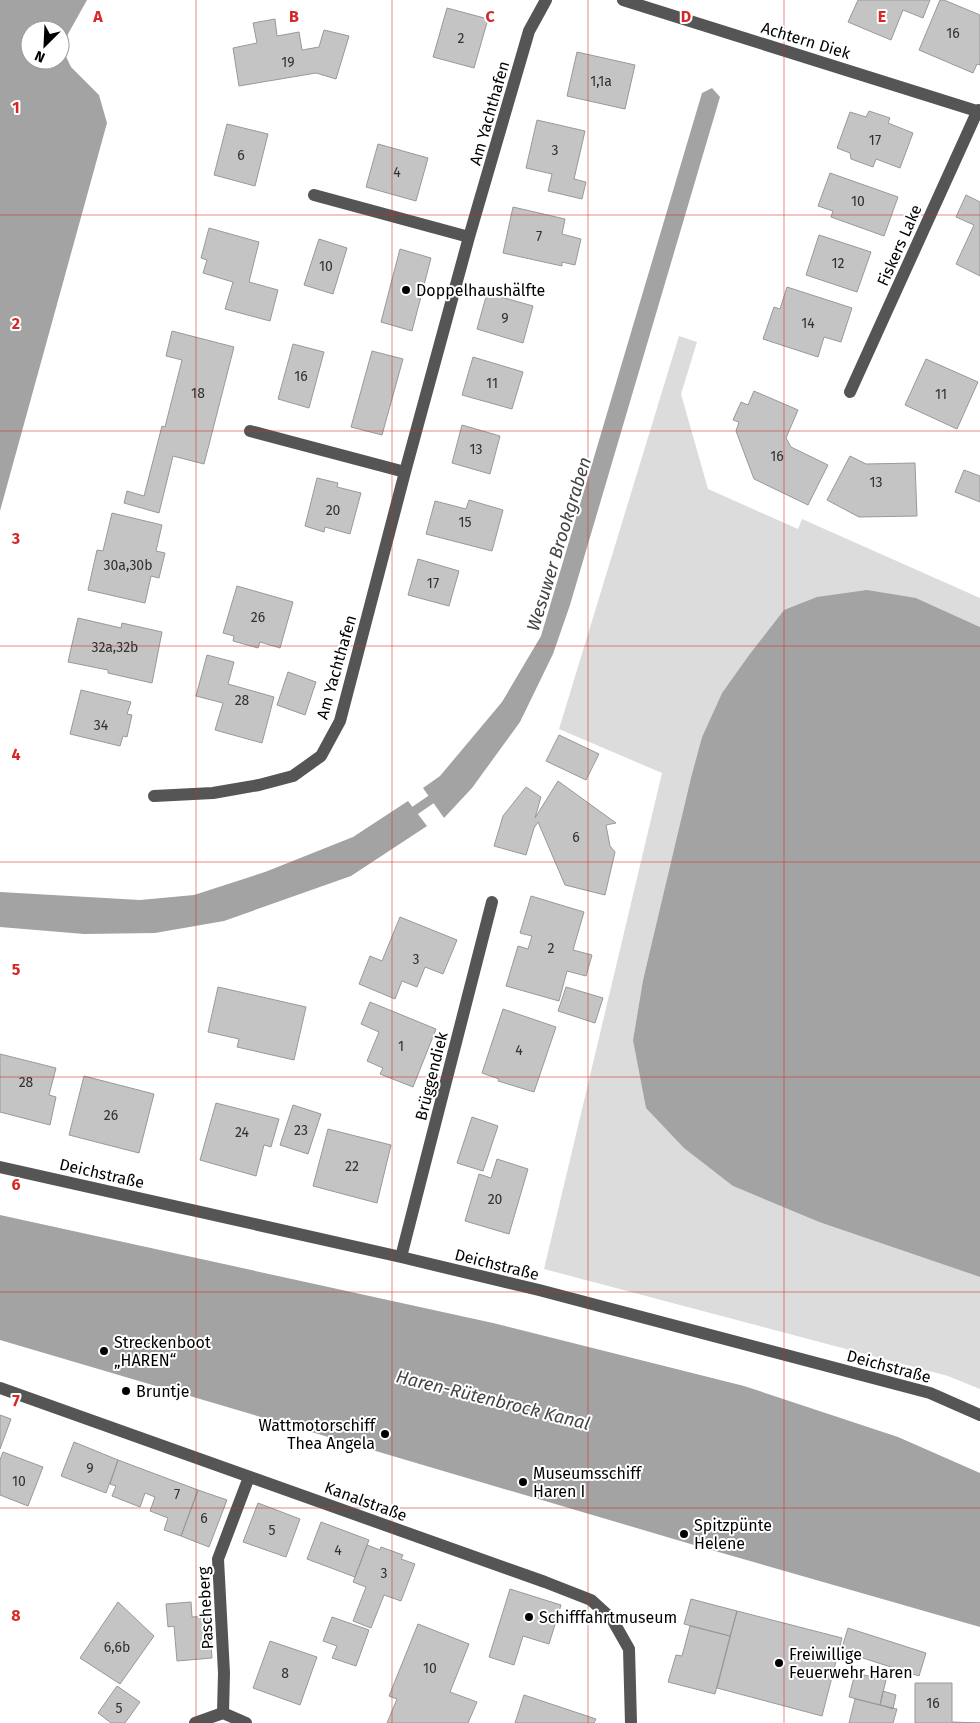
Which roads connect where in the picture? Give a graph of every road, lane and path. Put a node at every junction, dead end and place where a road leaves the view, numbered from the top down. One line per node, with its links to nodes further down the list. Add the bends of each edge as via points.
1 (546, 0): 5 (street, Am Yachthafen, via 530,31)
2 (623, 0): 3 (street, Achtern Diek)
3 (979, 111): 6 (street, Fiskers Lake)
4 (314, 195): 5 (street)
5 (469, 237): 8 (street, Am Yachthafen)
6 (850, 392)
7 (250, 431): 8 (street)
8 (404, 472): 9 (street, Am Yachthafen, via 340,721 321,756 293,776 259,786 213,793)
9 (154, 796)
10 (492, 902): 12 (street, Brüggendiek)
11 (0, 1167): 12 (street, Deichstraße)
12 (400, 1257): 14 (street, Deichstraße, via 930,1394)
13 (0, 1388): 15 (street, Kanalstraße)
14 (980, 1415)
15 (250, 1477): 16 (street, Pascheberg, via 218,1559); 19 (street, Kanalstraße, via 591,1600 612,1619 630,1650)
16 (223, 1713): 17 (street); 18 (street)
17 (195, 1723)
18 (246, 1723)
19 (632, 1723)

